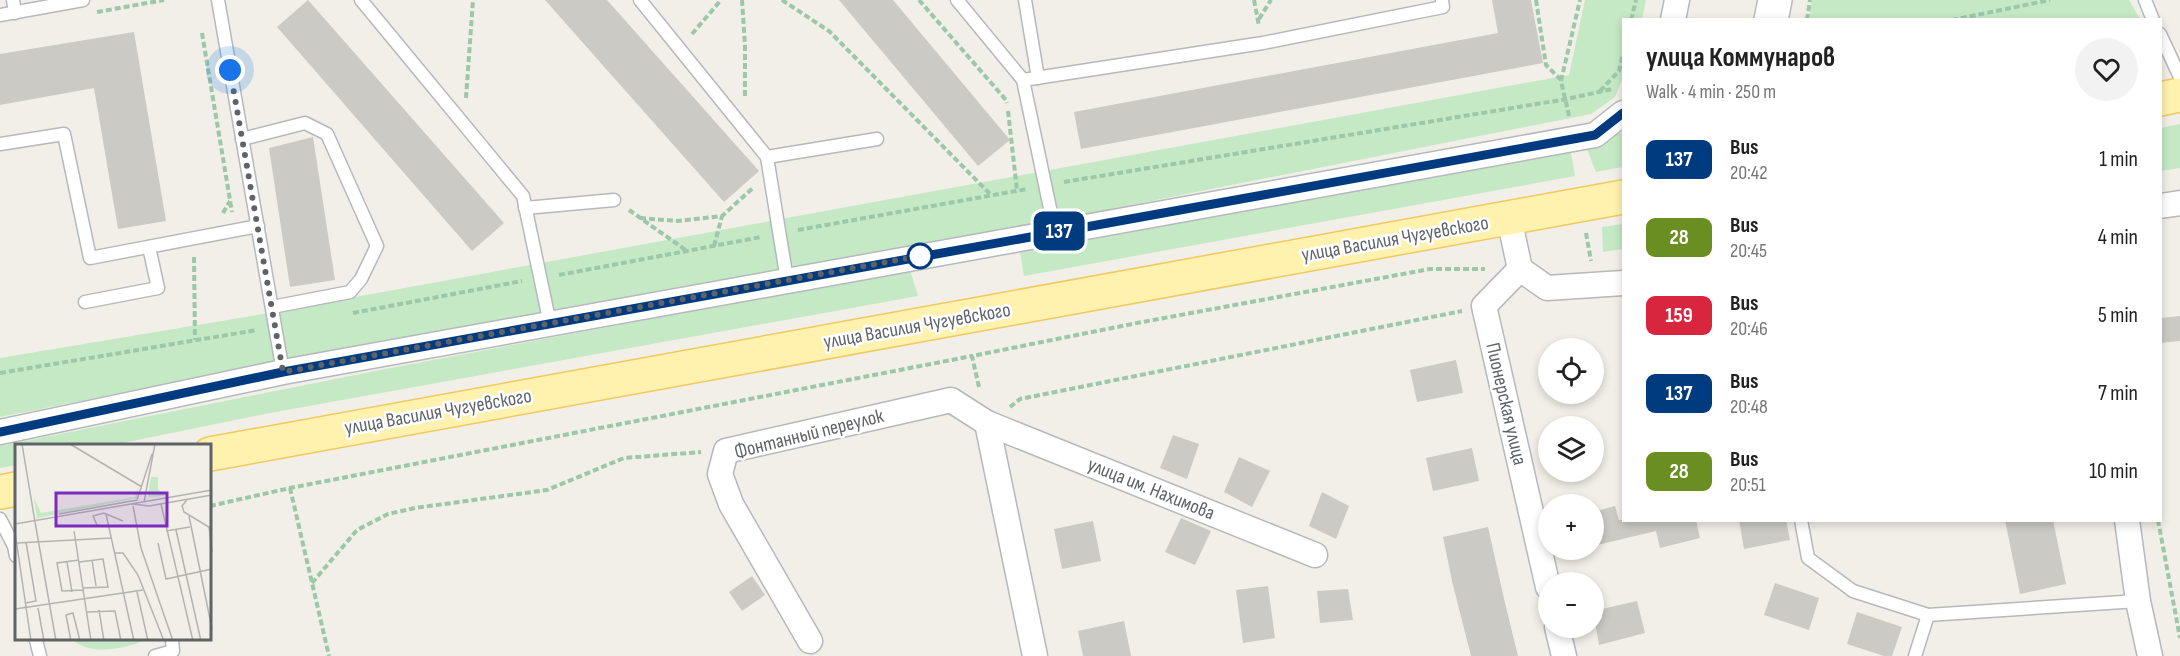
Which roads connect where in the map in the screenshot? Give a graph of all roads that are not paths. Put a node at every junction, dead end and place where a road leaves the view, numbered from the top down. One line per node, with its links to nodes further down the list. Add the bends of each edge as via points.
1 (83, 0): 11 (lane)
2 (218, 0): 23 (lane)
3 (361, 0): 31 (lane, via 523,196)
4 (640, 0): 26 (lane)
5 (957, 0): 19 (lane)
6 (1025, 0): 18 (lane)
7 (1442, 0): 18 (lane, via 1443,8 1263,43)
8 (1677, 0): 13 (street)
9 (1775, 0): 14 (main road)
10 (2145, 0): 15 (lane)
11 (14, 6): 12 (lane)
12 (0, 15)
13 (1673, 18)
14 (1771, 18)
15 (2152, 18)
16 (2162, 38): 17 (lane)
17 (2180, 77)
18 (1038, 78): 19 (lane)
19 (1023, 80): 34 (lane)
20 (2180, 95): 21 (main road)
21 (2162, 99)
22 (1622, 114): 34 (street, via 1595,135)
23 (242, 139): 33 (lane); 40 (lane, via 305,123 327,134 376,246 361,279 350,292)
24 (877, 139): 26 (lane)
25 (0, 144): 35 (lane, via 64,134 90,258)
26 (767, 157): 37 (lane)
27 (1622, 197): 32 (main road, улица Василия Чугуевского)
28 (614, 200): 31 (lane)
29 (2180, 203): 30 (street)
30 (2162, 206)
31 (525, 208): 41 (lane)
32 (1509, 218): 36 (street); 45 (main road, улица Василия Чугуевского)
33 (258, 226): 35 (lane); 40 (lane)
34 (1055, 232): 37 (street)
35 (149, 247): 39 (lane, via 158,288)
36 (1520, 269): 38 (street, via 1547,288); 53 (street, Пионерская улица, via 1484,306)
37 (787, 280): 41 (street)
38 (1622, 283)
39 (85, 302)
40 (272, 307): 42 (lane)
41 (550, 324): 42 (street)
42 (283, 372): 44 (street)
43 (987, 423): 52 (street, улица им. Нахимова); 59 (street, Фонтанный переулок, via 951,400 726,451 720,474 731,504); 62 (street)
44 (0, 432)
45 (212, 454)
46 (15, 489): 47 (main road)
47 (0, 492)
48 (0, 519): 51 (lane)
49 (1801, 522): 55 (lane, via 1808,558 1853,591)
50 (2127, 522): 54 (street)
51 (15, 551)
52 (1315, 555)
53 (1545, 572)
54 (2138, 601): 55 (lane); 65 (street)
55 (1928, 615): 64 (lane)
56 (1559, 638): 63 (street)
57 (36, 641): 60 (lane)
58 (171, 641): 61 (lane, via 173,651)
59 (810, 641)
60 (40, 656)
61 (155, 656)
62 (1035, 656)
63 (1563, 656)
64 (1915, 656)
65 (2150, 656)

